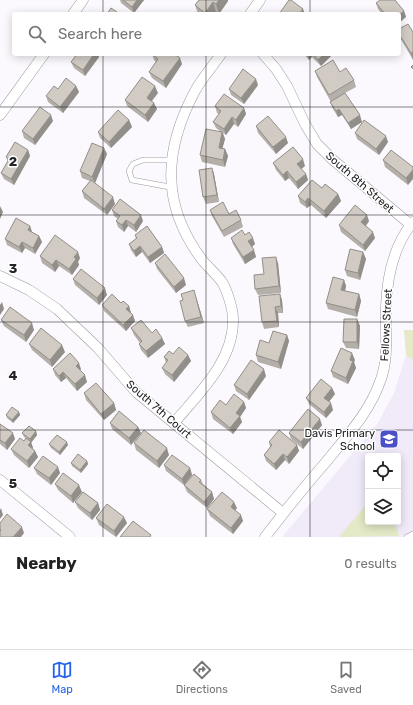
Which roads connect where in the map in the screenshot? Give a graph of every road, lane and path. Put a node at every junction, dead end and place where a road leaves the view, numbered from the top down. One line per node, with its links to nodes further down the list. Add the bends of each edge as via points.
1 (83, 0): 3 (street)
2 (260, 0): 4 (street)
3 (74, 12)
4 (251, 12)
5 (43, 56): 8 (street)
6 (220, 56): 9 (street, via 196,90 178,127)
7 (265, 56): 11 (street, South 8th Street, via 287,86 317,144)
8 (0, 115)
9 (171, 160): 10 (street); 10 (lane, via 143,160 132,164 129,171 132,180)
10 (170, 187): 13 (street, via 189,239 222,283 233,319 221,365)
11 (412, 224): 15 (street, Fellows Street, via 394,257 388,283 386,354 382,378 373,400 357,424)
12 (0, 276): 13 (street, South 7th Court, via 29,290 57,309 98,348 136,392)
13 (174, 423): 15 (street, South 7th Court)
14 (0, 480): 17 (street)
15 (283, 513): 18 (street, Fellows Street)
16 (413, 534): 19 (lane)
17 (70, 537)
18 (265, 537)
19 (407, 537)

